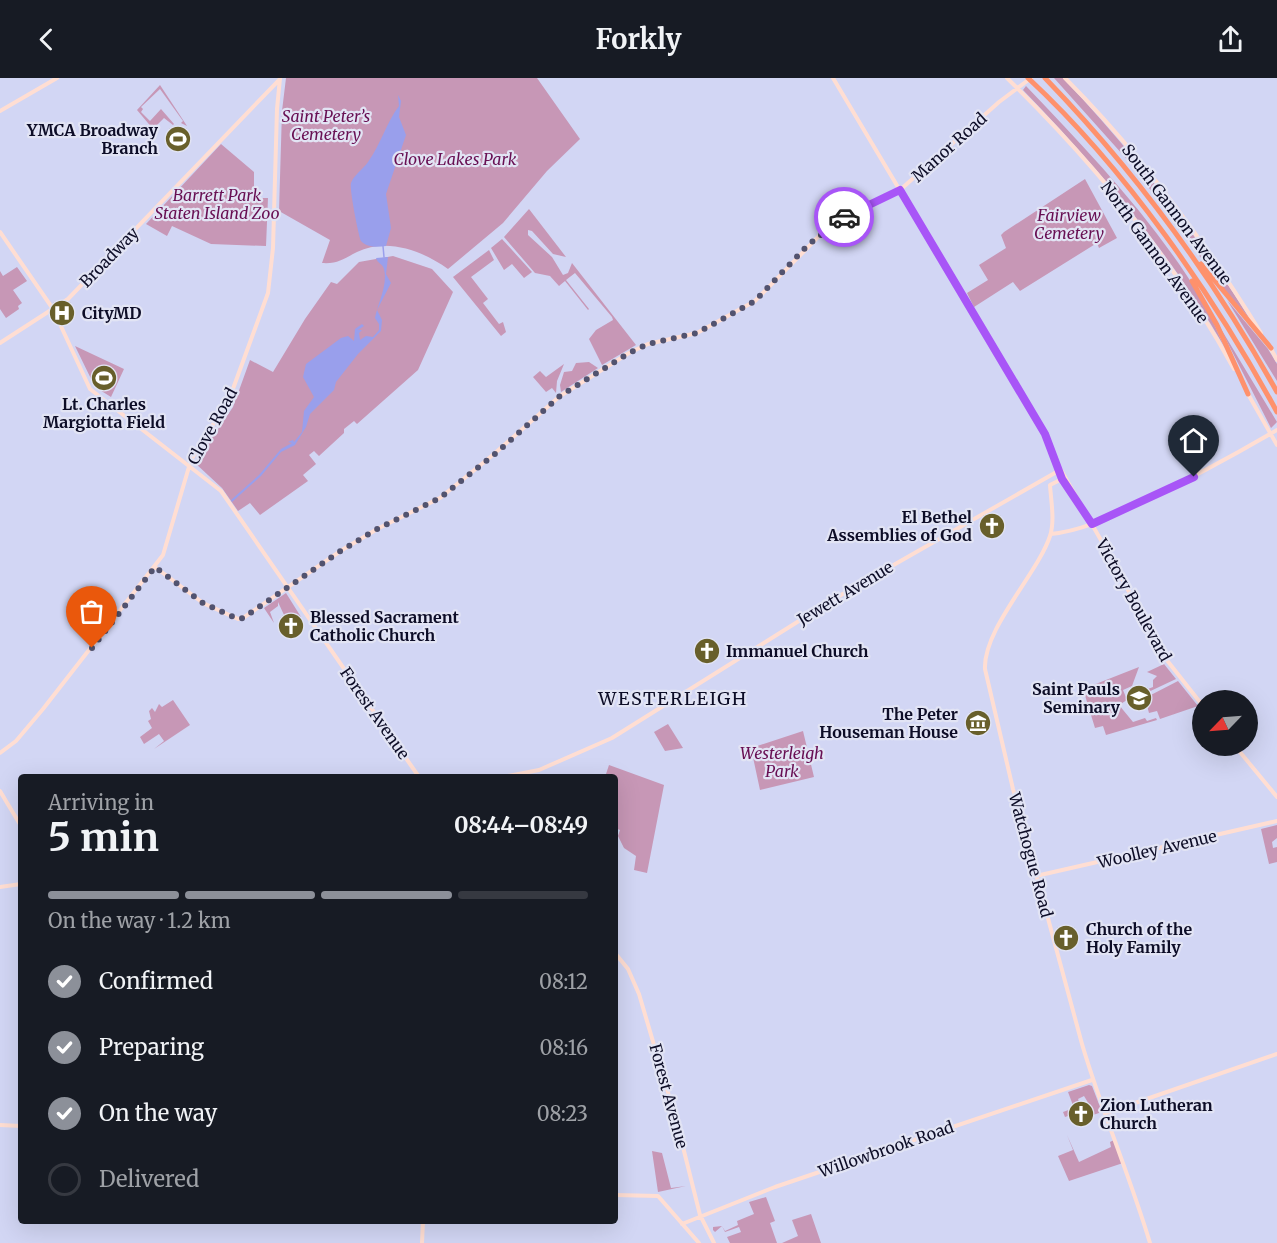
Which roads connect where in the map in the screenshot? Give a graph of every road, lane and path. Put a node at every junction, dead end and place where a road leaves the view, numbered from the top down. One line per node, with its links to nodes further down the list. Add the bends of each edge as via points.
1 (57, 78): 9 (street)
2 (280, 78): 14 (street, Broadway, via 87,280); 24 (street, Clove Road, via 268,293 230,397)
3 (833, 78): 10 (street, Victory Boulevard)
4 (1007, 78): 8 (street, North Gannon Avenue)
5 (1029, 78): 8 (street, Manor Road); 12 (highway, via 1119,178)
6 (1045, 78): 13 (highway, via 1134,178)
7 (1065, 78): 16 (street, South Gannon Avenue, via 1172,201 1225,275)
8 (1017, 88): 10 (street, Manor Road); 19 (street, North Gannon Avenue, via 1092,168 1149,240 1204,319)
9 (0, 111)
10 (900, 190): 25 (street, Victory Boulevard, via 1045,434); 31 (street, Manor Road, via 854,210 829,228 755,301 697,333 648,344 629,353 560,396 440,498 374,531)
11 (0, 232): 14 (street, Forest Avenue)
12 (1180, 258): 19 (highway, via 1211,313); 20 (highway)
13 (1195, 259): 16 (highway); 18 (highway)
14 (53, 309): 15 (street, Broadway); 24 (street, Forest Avenue, via 90,388)
15 (0, 343)
16 (1270, 348): 17 (street, South Gannon Avenue)
17 (1277, 360)
18 (1277, 392)
19 (1248, 394): 22 (street, North Gannon Avenue)
20 (1277, 412)
21 (1277, 430): 22 (street)
22 (1270, 434): 23 (street, North Gannon Avenue); 28 (street, via 1184,482)
23 (1277, 446)
24 (189, 466): 30 (street, Clove Road, via 163,555); 31 (street, Forest Avenue, via 221,491)
25 (1060, 470): 26 (street, Victory Boulevard); 27 (street, Victory Boulevard); 36 (street, Jewett Avenue, via 834,598 612,738 539,770)
26 (1062, 479): 27 (street, Victory Boulevard); 29 (street, via 1050,485)
27 (1072, 490): 28 (street, Victory Boulevard)
28 (1092, 524): 29 (street, via 1073,532); 32 (street, Victory Boulevard, via 1162,654)
29 (1051, 534): 41 (street, Watchogue Road, via 1010,604 985,664)
30 (155, 567): 31 (street, Manor Road, via 203,603 238,619); 33 (street, Clove Road, via 43,709 16,741)
31 (287, 588): 35 (street, Forest Avenue)
32 (1192, 692)
33 (0, 753)
34 (1243, 756): 38 (street)
35 (416, 774)
36 (518, 774)
37 (0, 791): 39 (street)
38 (1277, 797)
39 (18, 821)
40 (1277, 821): 41 (street, Woolley Avenue)
41 (1036, 876): 46 (street, Watchogue Road)
42 (18, 884): 43 (street)
43 (0, 887)
44 (618, 957): 51 (street, Forest Avenue, via 628,969 645,1013)
45 (1277, 1054): 47 (street)
46 (1092, 1080): 47 (street, Watchogue Road); 51 (street, Willowbrook Road)
47 (1106, 1113): 57 (street, Watchogue Road)
48 (0, 1125): 49 (street)
49 (18, 1126)
50 (618, 1195): 53 (street, via 655,1195)
51 (700, 1215): 53 (street, Willowbrook Road); 56 (street, Forest Avenue)
52 (423, 1224): 54 (street)
53 (682, 1224): 55 (street)
54 (422, 1243)
55 (699, 1243)
56 (714, 1243)
57 (1150, 1243)

